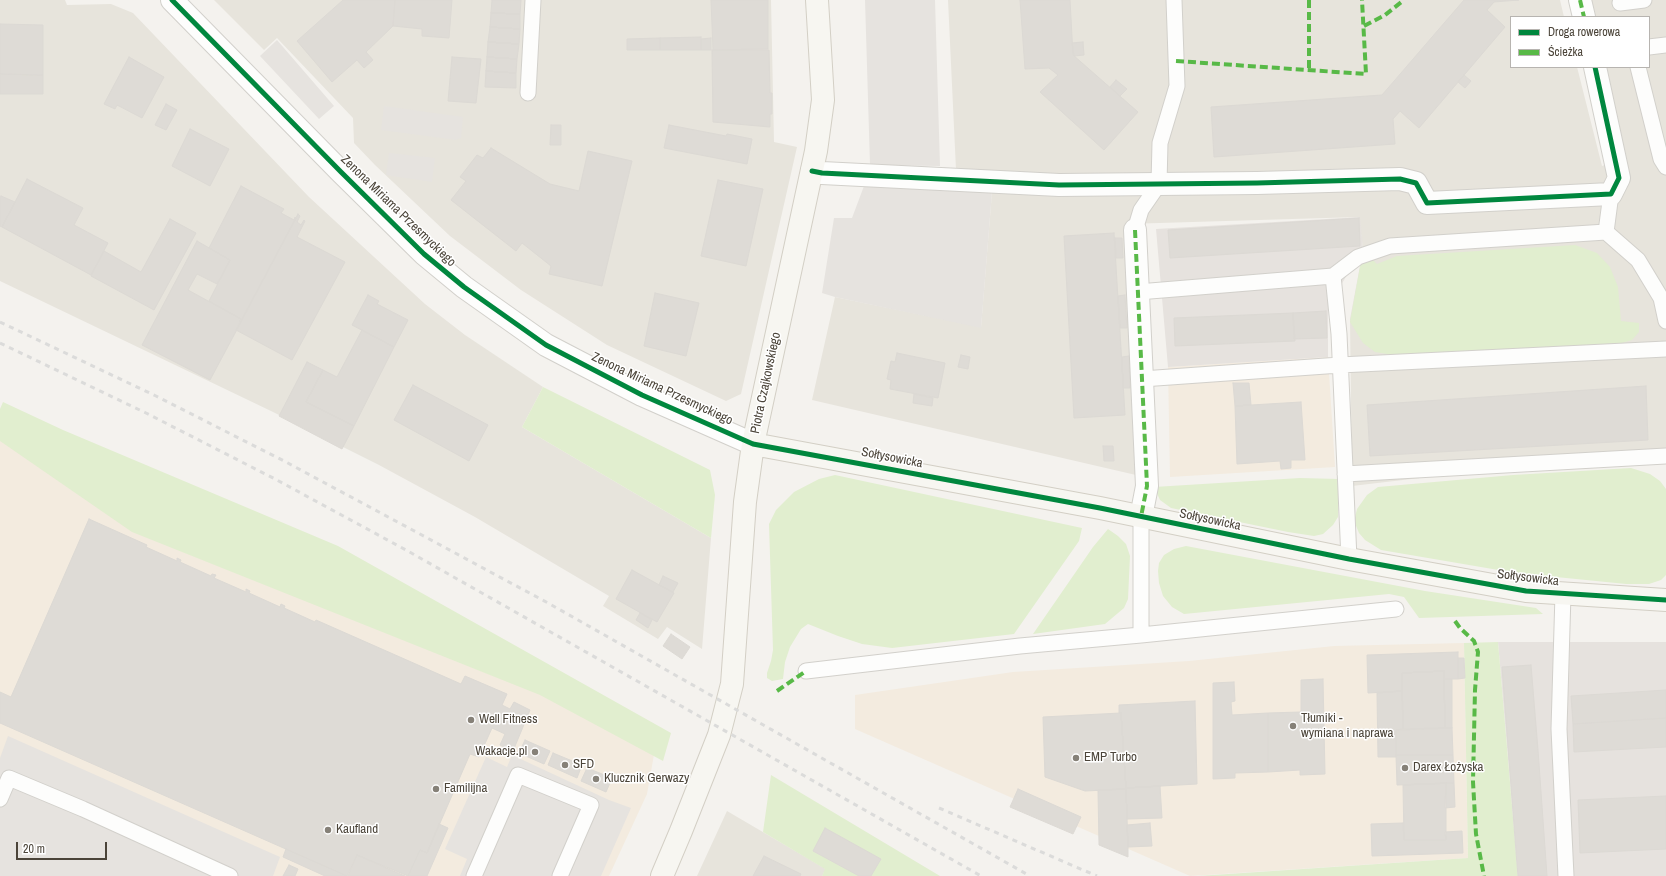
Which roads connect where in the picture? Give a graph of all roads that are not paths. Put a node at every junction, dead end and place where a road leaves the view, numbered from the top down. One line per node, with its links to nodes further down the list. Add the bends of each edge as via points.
1 (172, 0): 26 (street, Zenona Miriama Przesmyckiego, via 413,243 464,287 546,345 642,395)
2 (533, 0): 13 (lane)
3 (818, 0): 15 (street, Piotra Czajkowskiego, via 822,100)
4 (1174, 0): 16 (lane, via 1177,86 1160,143)
5 (1580, 0): 8 (street)
6 (1644, 0): 7 (lane)
7 (1621, 7)
8 (1584, 16)
9 (1666, 45): 10 (lane)
10 (1650, 47)
11 (1595, 68): 17 (street, via 1619,178)
12 (1638, 68): 14 (lane, via 1661,160)
13 (528, 93)
14 (1666, 167)
15 (812, 170): 16 (street, via 822,173 1059,185); 26 (street, Piotra Czajkowskiego)
16 (1159, 184): 17 (street, via 1257,184 1400,179 1416,183 1427,203); 18 (lane, via 1141,210)
17 (1611, 194): 19 (lane)
18 (1135, 230): 21 (street)
19 (1606, 232): 20 (lane, via 1390,246 1358,258); 22 (lane, via 1638,260 1662,298)
20 (1333, 276): 21 (lane); 24 (lane)
21 (1138, 292): 25 (street)
22 (1666, 321)
23 (1666, 349): 24 (lane)
24 (1340, 365): 25 (lane); 28 (lane)
25 (1142, 380): 29 (street, via 1147,486)
26 (753, 444): 29 (street, Sołtysowicka); 40 (street, Piotra Czajkowskiego, via 745,502 732,684 719,736)
27 (1666, 456): 28 (lane)
28 (1345, 474): 30 (lane)
29 (1141, 517): 30 (street, Sołtysowicka); 34 (lane)
30 (1349, 559): 31 (street, Sołtysowicka, via 1526,591)
31 (1563, 594): 32 (street, Sołtysowicka); 41 (lane, via 1559,729)
32 (1666, 600)
33 (1396, 609): 34 (lane)
34 (1141, 635): 35 (lane)
35 (806, 671)
36 (0, 799): 37 (lane, via 9,778)
37 (230, 876)
38 (474, 876): 39 (lane, via 518,775 591,805)
39 (560, 876)
40 (662, 876)
41 (1566, 876)

